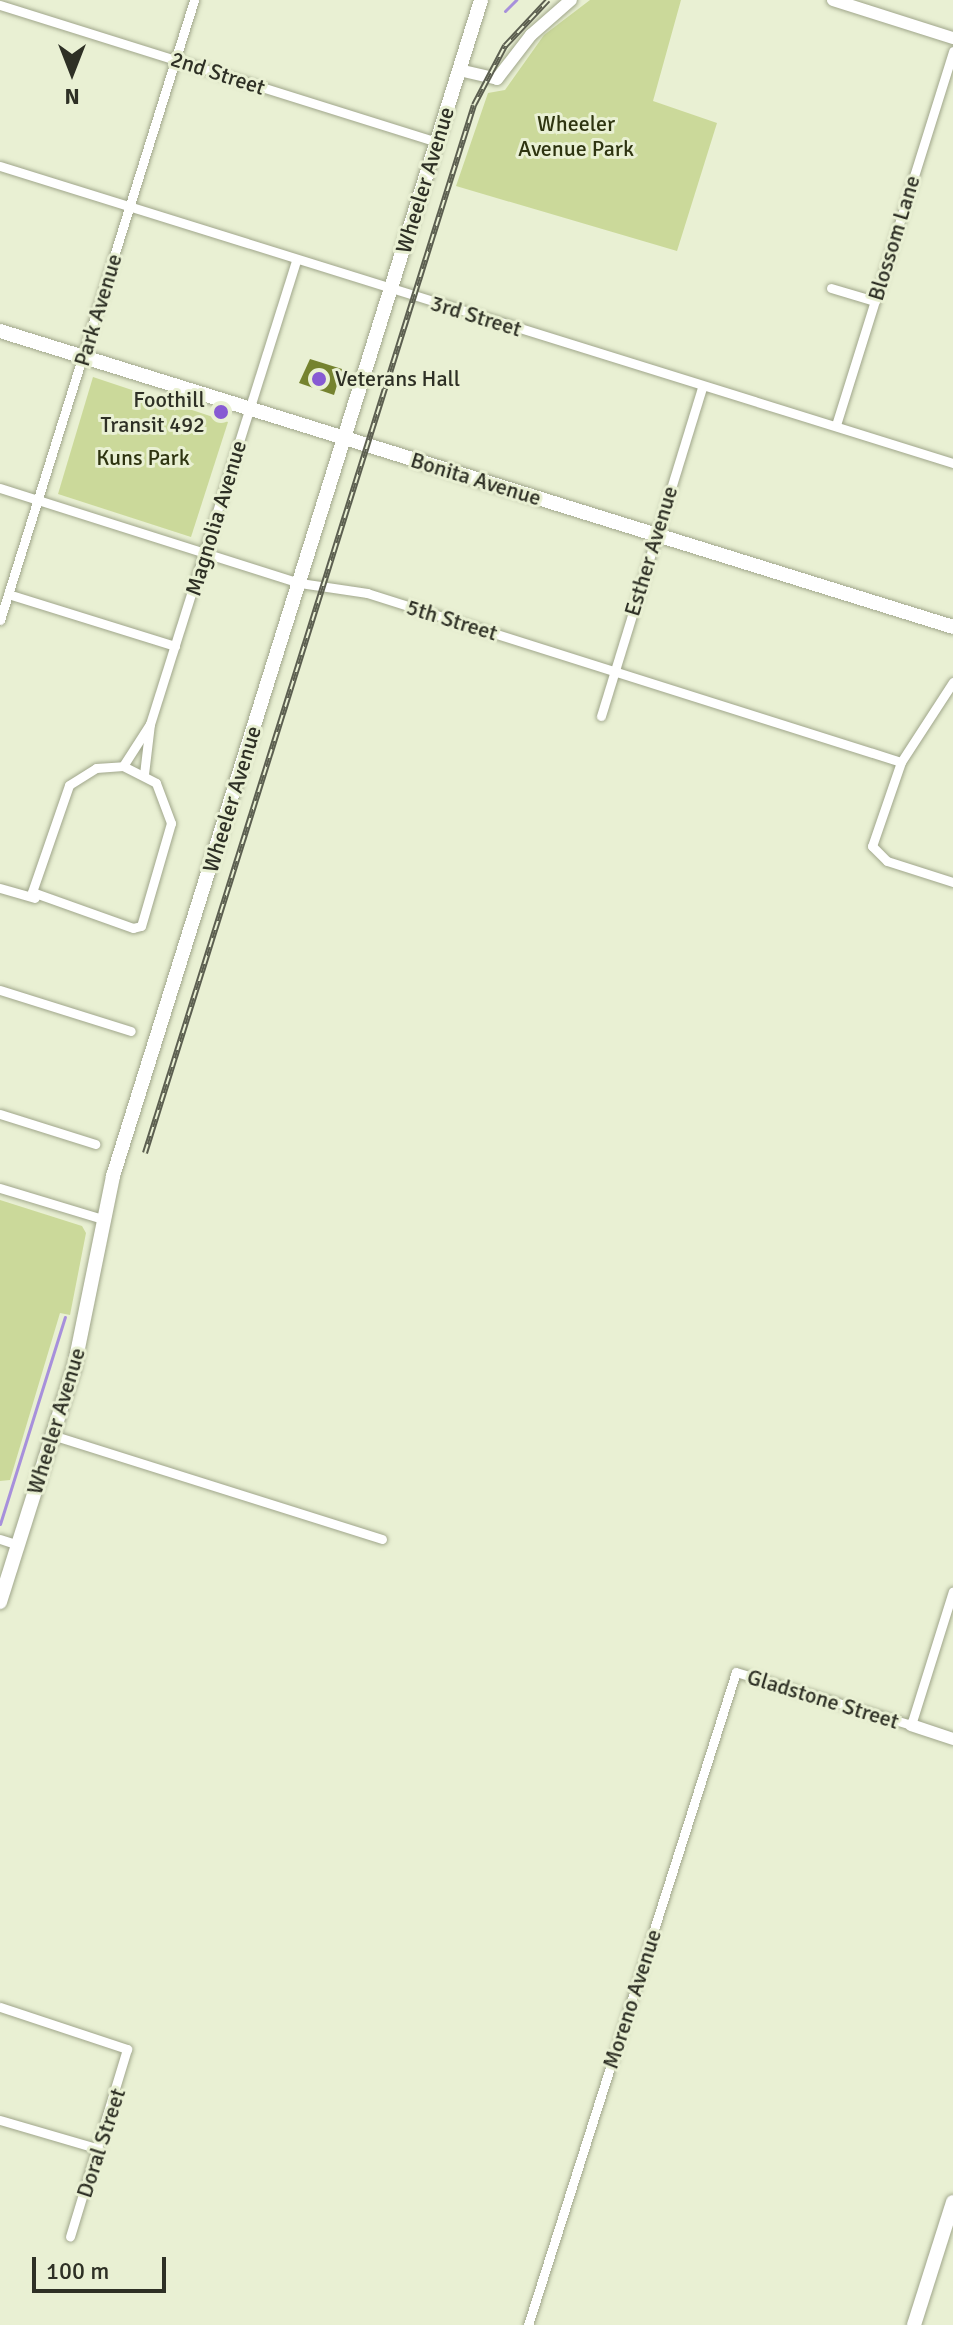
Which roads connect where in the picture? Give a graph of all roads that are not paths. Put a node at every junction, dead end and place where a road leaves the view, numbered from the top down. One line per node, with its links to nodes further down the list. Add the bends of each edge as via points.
1 (194, 0): 8 (street, Park Avenue)
2 (481, 0): 9 (main road, Wheeler Avenue)
3 (571, 0): 9 (street, via 531,35 497,79)
4 (833, 0): 6 (street)
5 (0, 5): 8 (street, 2nd Street)
6 (953, 38)
7 (953, 51): 16 (street, Blossom Lane)
8 (176, 59): 10 (street, 2nd Street); 12 (street, Park Avenue)
9 (459, 70): 10 (main road, Wheeler Avenue)
10 (437, 142): 15 (main road, Wheeler Avenue)
11 (0, 166): 12 (street, 3rd Street)
12 (130, 208): 13 (street, 3rd Street); 18 (street, Park Avenue)
13 (296, 262): 15 (street, 3rd Street); 20 (street, Magnolia Avenue)
14 (831, 288): 16 (street)
15 (391, 291): 19 (street, 3rd Street); 22 (main road, Wheeler Avenue)
16 (875, 301): 21 (street, Blossom Lane)
17 (0, 331): 18 (main road, Bonita Avenue)
18 (83, 357): 20 (main road, Bonita Avenue); 25 (street, Park Avenue)
19 (702, 387): 21 (street, 3rd Street); 26 (street, Esther Avenue)
20 (249, 409): 22 (main road, Bonita Avenue); 27 (street, Magnolia Avenue)
21 (836, 425): 23 (street, 3rd Street)
22 (346, 440): 26 (main road, Bonita Avenue); 28 (main road, Wheeler Avenue)
23 (953, 463)
24 (0, 488): 25 (street, 5th Street)
25 (38, 500): 27 (street, 5th Street); 29 (street, Park Avenue)
26 (656, 534): 31 (main road, Bonita Avenue); 33 (street, Esther Avenue)
27 (206, 553): 28 (street, 5th Street); 32 (street, Magnolia Avenue)
28 (300, 583): 33 (street, 5th Street, via 367,593); 48 (main road, Wheeler Avenue)
29 (8, 594): 30 (street, Park Avenue); 32 (street)
30 (0, 620)
31 (953, 627)
32 (175, 646): 36 (street, Magnolia Avenue)
33 (613, 670): 35 (street, Esther Avenue); 37 (street, 5th Street)
34 (953, 682): 37 (street)
35 (601, 716)
36 (150, 724): 38 (street, Magnolia Avenue); 39 (street)
37 (901, 762): 40 (street, via 872,846 887,861)
38 (123, 766): 39 (street); 42 (street, via 96,768 69,785)
39 (144, 774): 42 (street, via 167,802 171,823 141,926)
40 (953, 882)
41 (0, 888): 42 (street)
42 (35, 898)
43 (0, 990): 44 (street)
44 (131, 1031)
45 (0, 1114): 46 (street)
46 (95, 1144)
47 (0, 1188): 48 (street)
48 (103, 1219): 49 (main road, Wheeler Avenue, via 87,1316)
49 (52, 1435): 51 (street); 52 (main road, Wheeler Avenue)
50 (0, 1539): 52 (street)
51 (382, 1539)
52 (18, 1545): 54 (main road, Wheeler Avenue)
53 (953, 1591): 56 (street)
54 (0, 1602)
55 (736, 1672): 56 (street, Gladstone Street); 63 (street, Moreno Avenue)
56 (911, 1725): 57 (street)
57 (953, 1739)
58 (0, 2007): 60 (street, Doral Street, via 127,2049)
59 (0, 2120): 60 (street)
60 (99, 2149): 62 (street, Doral Street)
61 (953, 2202): 64 (main road)
62 (70, 2237)
63 (528, 2325)
64 (914, 2325)

